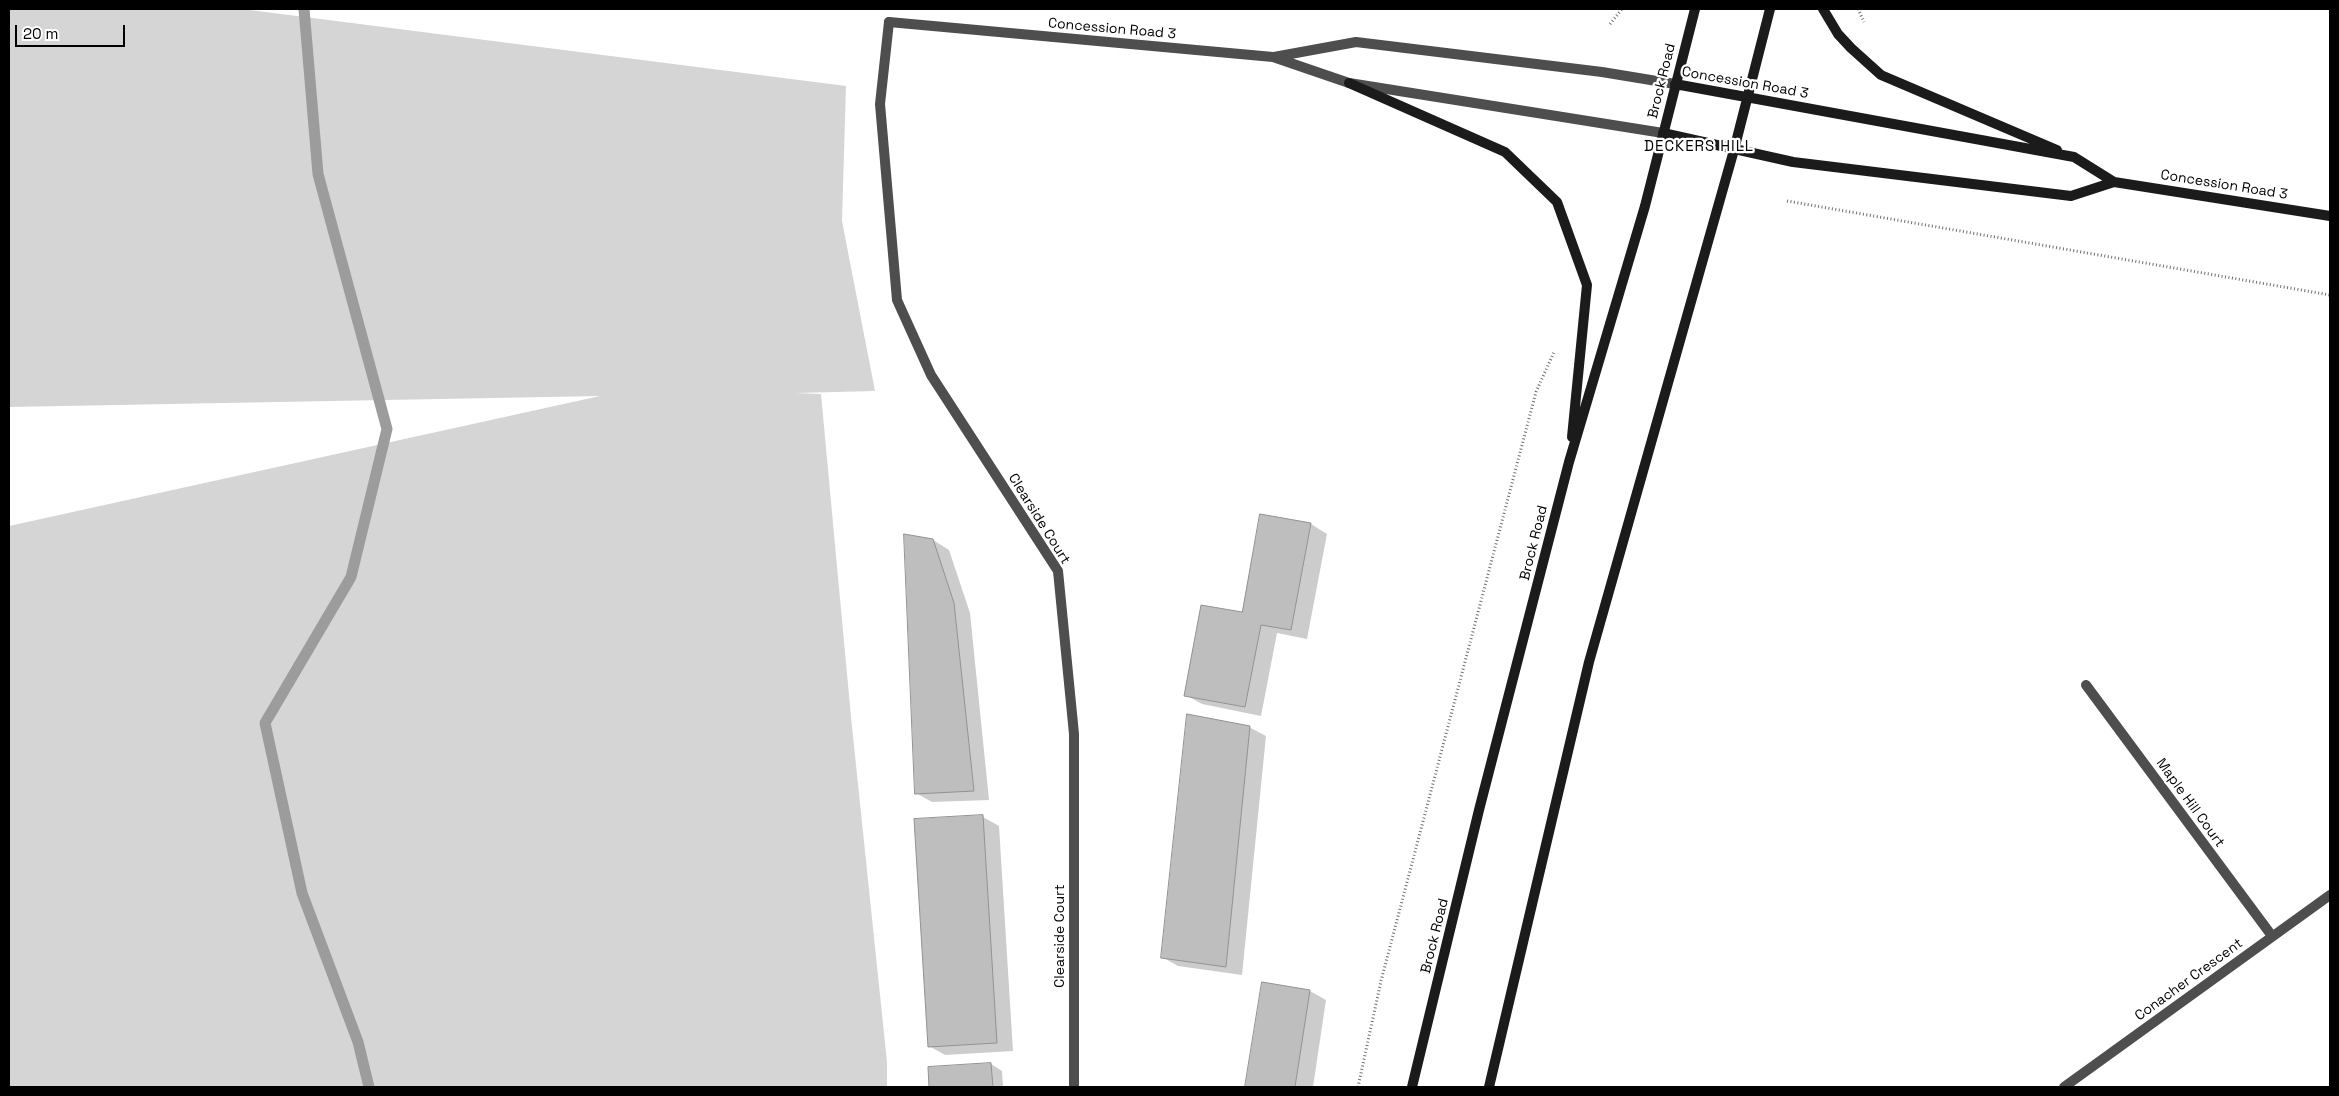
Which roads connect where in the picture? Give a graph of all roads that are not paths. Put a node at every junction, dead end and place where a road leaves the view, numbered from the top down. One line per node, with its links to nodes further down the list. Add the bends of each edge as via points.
1 (1695, 9): 7 (main road, Brock Road)
2 (1770, 9): 8 (main road)
3 (1823, 9): 11 (main road, via 1850,48 1881,75)
4 (889, 22): 5 (street, Concession Road 3); 18 (street, Clearside Court, via 880,104 897,300 931,375 1058,571 1074,734)
5 (1273, 57): 6 (street, Concession Road 3); 7 (street, Concession Road 3, via 1356,42)
6 (1349, 82): 9 (street, Concession Road 3); 14 (main road, via 1504,152 1557,202 1587,285)
7 (1675, 84): 8 (main road, Concession Road 3); 9 (main road, Brock Road)
8 (1747, 97): 10 (main road); 11 (main road, Concession Road 3)
9 (1663, 133): 10 (main road, Concession Road 3); 14 (main road, Brock Road, via 1645,206)
10 (1734, 150): 12 (main road, Concession Road 3, via 1794,162 2071,196); 20 (main road, via 1589,662)
11 (2074, 157): 12 (main road, Concession Road 3)
12 (2114, 182): 13 (main road, Concession Road 3)
13 (2330, 216)
14 (1569, 462): 19 (main road, Brock Road, via 1479,810)
15 (2086, 685): 17 (street, Maple Hill Court)
16 (2330, 896): 17 (street, Conacher Crescent)
17 (2272, 936): 21 (street, Conacher Crescent)
18 (1074, 1087)
19 (1412, 1087)
20 (1489, 1087)
21 (2064, 1087)

